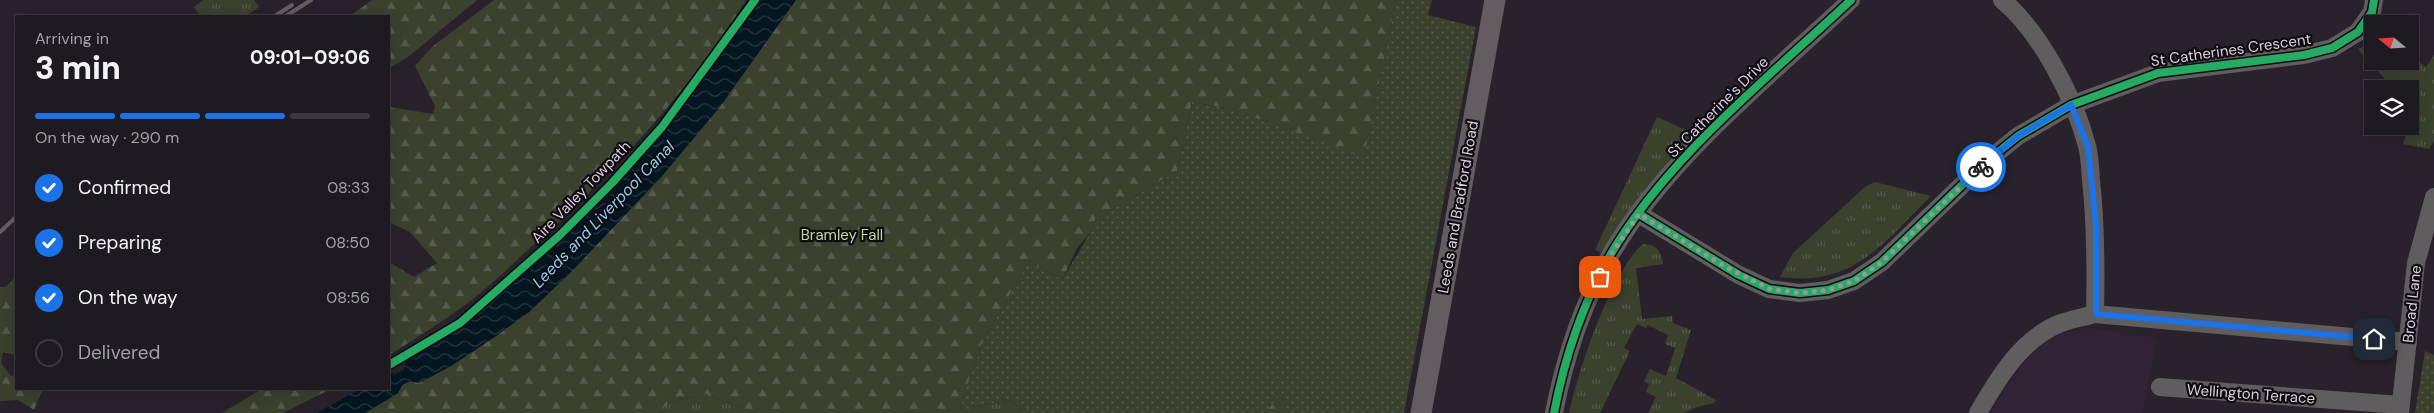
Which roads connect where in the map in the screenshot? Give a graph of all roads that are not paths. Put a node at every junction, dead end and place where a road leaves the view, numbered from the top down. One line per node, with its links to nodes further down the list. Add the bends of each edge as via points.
1 (1495, 0): 12 (main road, Leeds and Bradford Road)
2 (1852, 0): 7 (street, St Catherine's Drive, via 1688,153)
3 (2374, 0): 5 (street, St Catherines Crescent, via 2372,12 2358,32 2332,48 2304,55 2158,73)
4 (2013, 3): 5 (street, via 2041,44)
5 (2071, 105): 7 (street, St Catherines Crescent, via 2018,136 1987,161 1882,262 1854,281 1828,290 1800,293 1770,289 1739,275); 8 (street, via 2088,147 2096,225)
6 (2434, 197): 9 (street, Broad Lane, via 2416,263)
7 (1639, 214): 13 (street, St Catherine's Drive, via 1608,259 1584,313 1560,382)
8 (2096, 314): 9 (street); 14 (street, via 2061,323 2034,338 2012,360)
9 (2408, 342): 11 (street, Broad Lane)
10 (2160, 387): 11 (street, Wellington Terrace)
11 (2401, 409)
12 (1420, 413)
13 (1554, 413)
14 (1978, 413)

